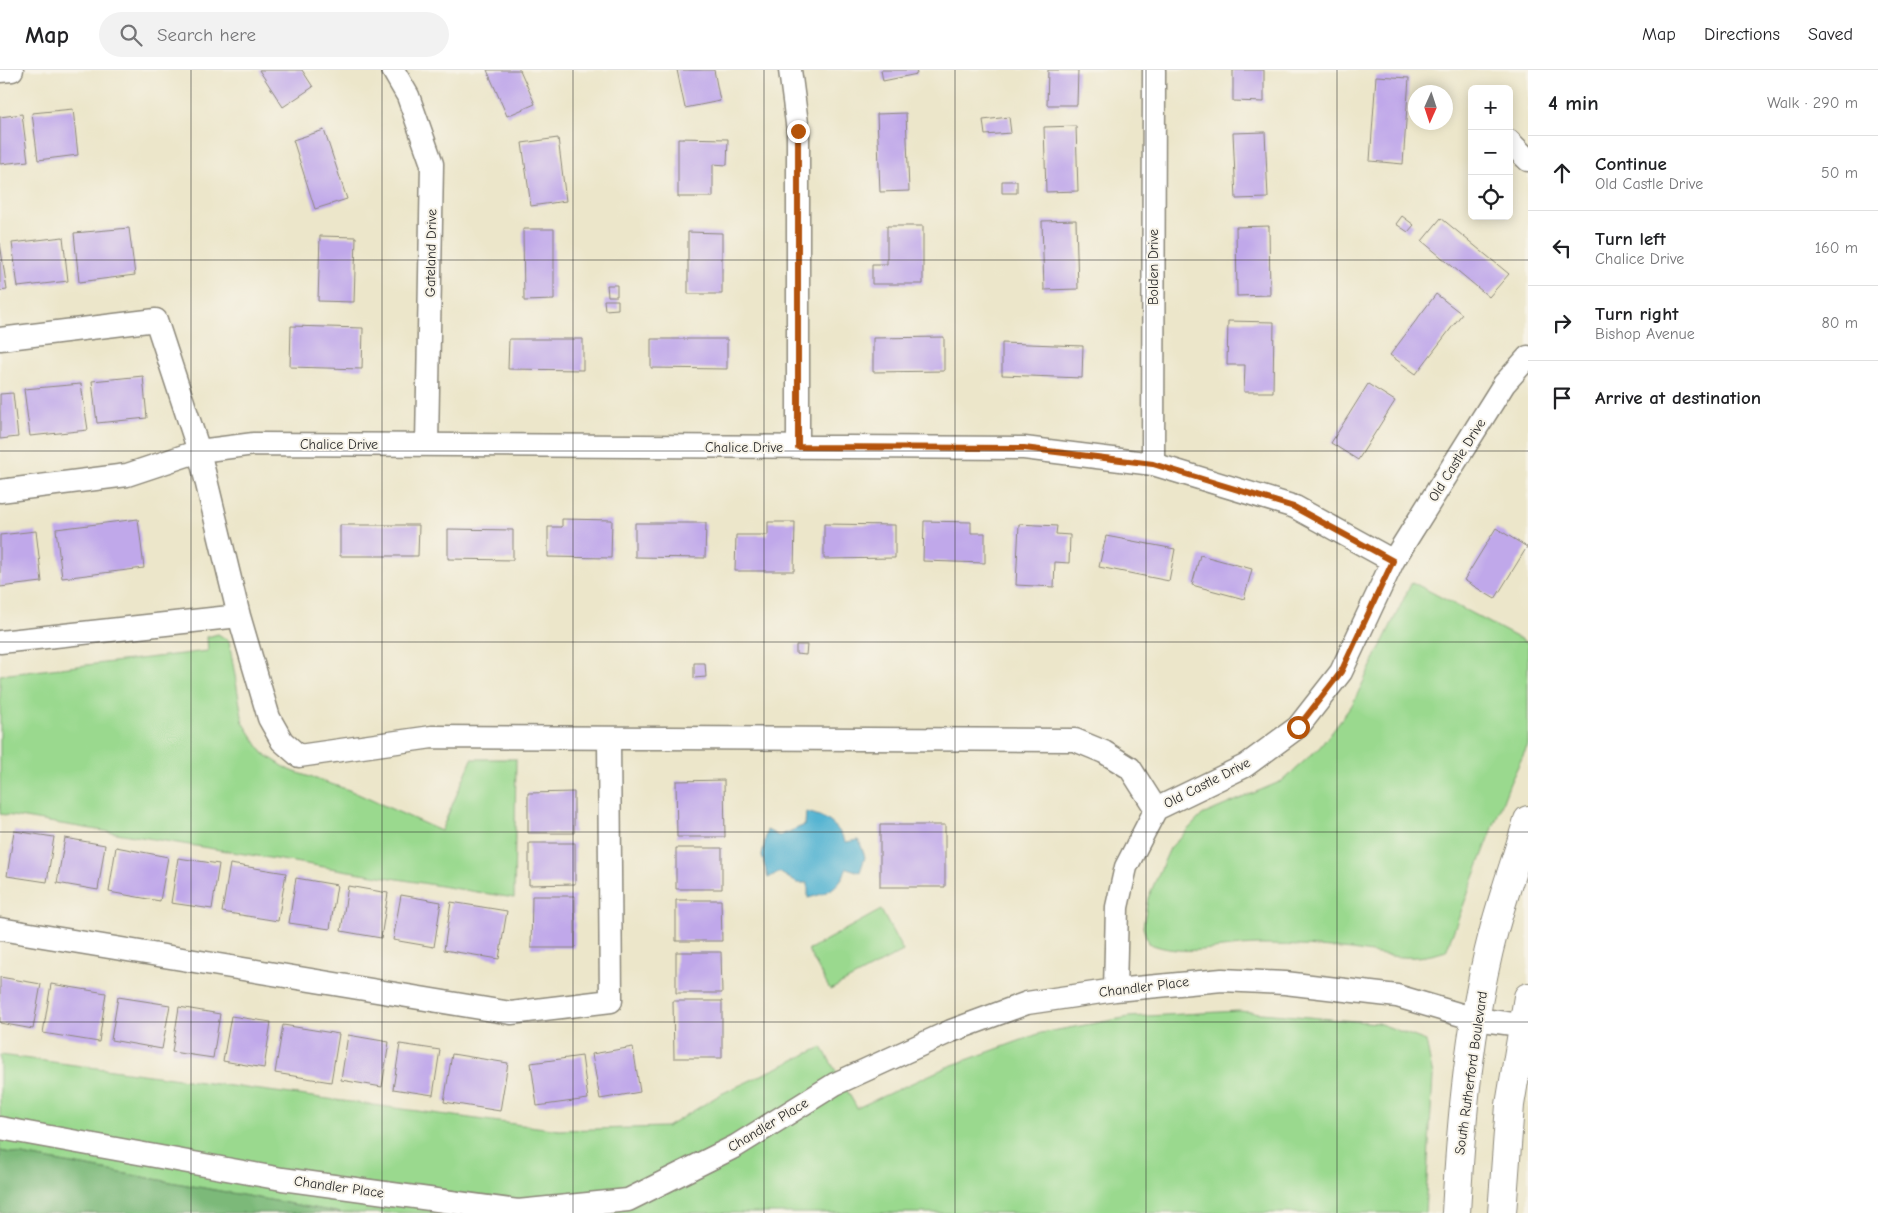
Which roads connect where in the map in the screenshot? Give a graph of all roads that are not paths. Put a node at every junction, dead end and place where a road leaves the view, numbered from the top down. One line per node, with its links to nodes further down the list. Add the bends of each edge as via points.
1 (12, 70): 5 (street)
2 (392, 70): 10 (street, Gateland Drive, via 408,96 432,164)
3 (790, 70): 11 (street, via 798,131)
4 (1154, 70): 13 (street, Bolden Drive)
5 (0, 71)
6 (1513, 145): 7 (street)
7 (1528, 160)
8 (0, 339): 12 (street, via 156,320)
9 (1528, 357): 15 (street, Old Castle Drive, via 1504,384)
10 (427, 444): 11 (street, Chalice Drive); 12 (street, Chalice Drive, via 254,444)
11 (798, 447): 13 (street, Chalice Drive, via 1024,448)
12 (199, 450): 14 (street, Chalice Drive, via 127,475); 16 (street)
13 (1153, 464): 15 (street, Chalice Drive, via 1294,507)
14 (0, 491)
15 (1393, 561): 19 (street, Old Castle Drive, via 1341,672 1298,727 1245,766)
16 (239, 616): 17 (street); 18 (street, via 269,718 282,741 299,756 432,737)
17 (0, 642)
18 (609, 738): 19 (street, via 1075,740 1130,768); 21 (street, via 611,1001 511,1013)
19 (1156, 809): 22 (street, Old Castle Drive, via 1126,867 1118,907)
20 (1528, 820): 24 (highway, South Rutherford Boulevard, via 1494,930)
21 (0, 929)
22 (1114, 990): 24 (street, Chandler Place, via 1195,981 1285,984 1397,996); 26 (street, Chandler Place, via 1028,1003 951,1031 835,1084 736,1146 628,1200 518,1212 282,1179)
23 (1528, 997): 25 (highway)
24 (1475, 1019): 25 (street, Chandler Place); 27 (highway, South Rutherford Boulevard)
25 (1525, 1025): 28 (highway, via 1510,1105)
26 (0, 1128)
27 (1456, 1213)
28 (1502, 1213)

